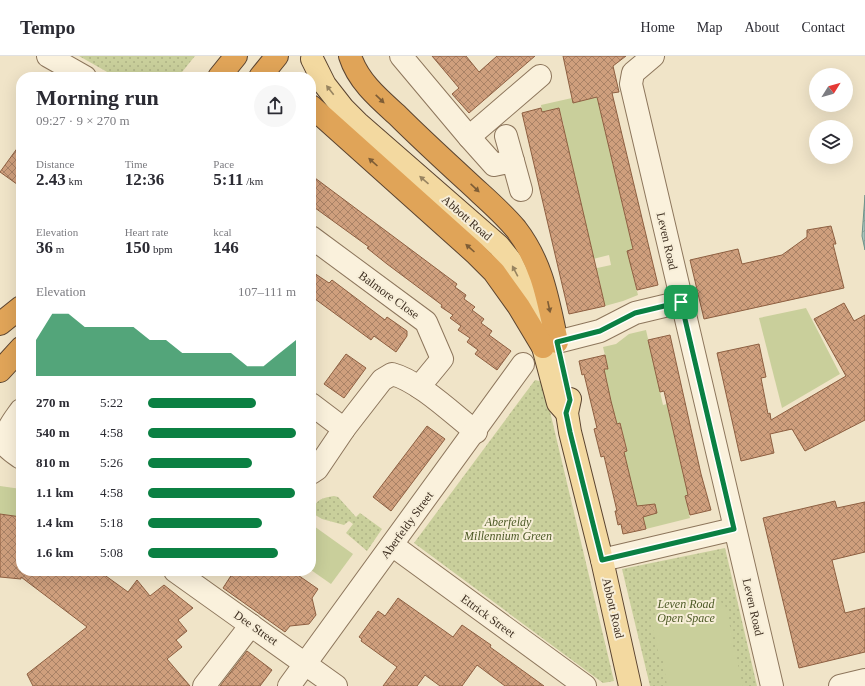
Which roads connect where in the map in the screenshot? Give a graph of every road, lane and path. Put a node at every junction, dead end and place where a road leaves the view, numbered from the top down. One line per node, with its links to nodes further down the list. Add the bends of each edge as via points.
1 (48, 56): 8 (street)
2 (236, 56): 9 (highway)
3 (277, 56): 10 (highway)
4 (350, 56): 21 (highway, one-way to 21, via 360,77 370,89 516,229 543,280)
5 (401, 56): 14 (street)
6 (653, 56): 18 (street, Leven Road, via 633,73 631,84)
7 (312, 59): 21 (main road, Abbott Road, one-way to 7, via 528,308 521,282 499,246 358,123 326,85)
8 (76, 72)
9 (223, 72)
10 (264, 72)
11 (540, 76): 14 (street)
12 (316, 110): 21 (highway, one-way to 12, via 494,272 475,253)
13 (506, 136): 15 (street)
14 (469, 137): 15 (street, via 494,165)
15 (512, 161): 16 (street)
16 (521, 190)
17 (316, 241): 27 (street, Balmore Close, via 426,322 442,359)
18 (681, 302): 21 (street, via 635,313 600,331); 34 (street, Leven Road)
19 (16, 311): 20 (highway)
20 (0, 324)
21 (550, 344): 36 (main road, Abbott Road, via 570,400 566,413)
22 (16, 350): 24 (highway)
23 (16, 353): 26 (highway)
24 (0, 361)
25 (523, 364): 31 (street, Aberfeldy Street)
26 (0, 372)
27 (419, 387): 30 (street, via 392,374 382,380); 31 (street)
28 (316, 408): 30 (street)
29 (16, 417): 32 (street, via 4,435 4,442)
30 (344, 429): 33 (street)
31 (476, 432): 35 (street, Aberfeldy Street)
32 (14, 453)
33 (316, 470)
34 (734, 529): 36 (street); 46 (street, Leven Road)
35 (392, 545): 39 (street, Aberfeldy Street); 44 (street, Ettrick Street)
36 (602, 560): 45 (main road, Abbott Road)
37 (199, 578): 38 (street, Dee Street)
38 (251, 625): 39 (street, Dee Street); 41 (street)
39 (305, 664): 42 (street, Aberfeldy Street); 43 (street, Dee Street)
40 (865, 680): 47 (street)
41 (204, 686)
42 (289, 686)
43 (336, 686)
44 (585, 686)
45 (630, 686)
46 (772, 686)
47 (840, 686)

